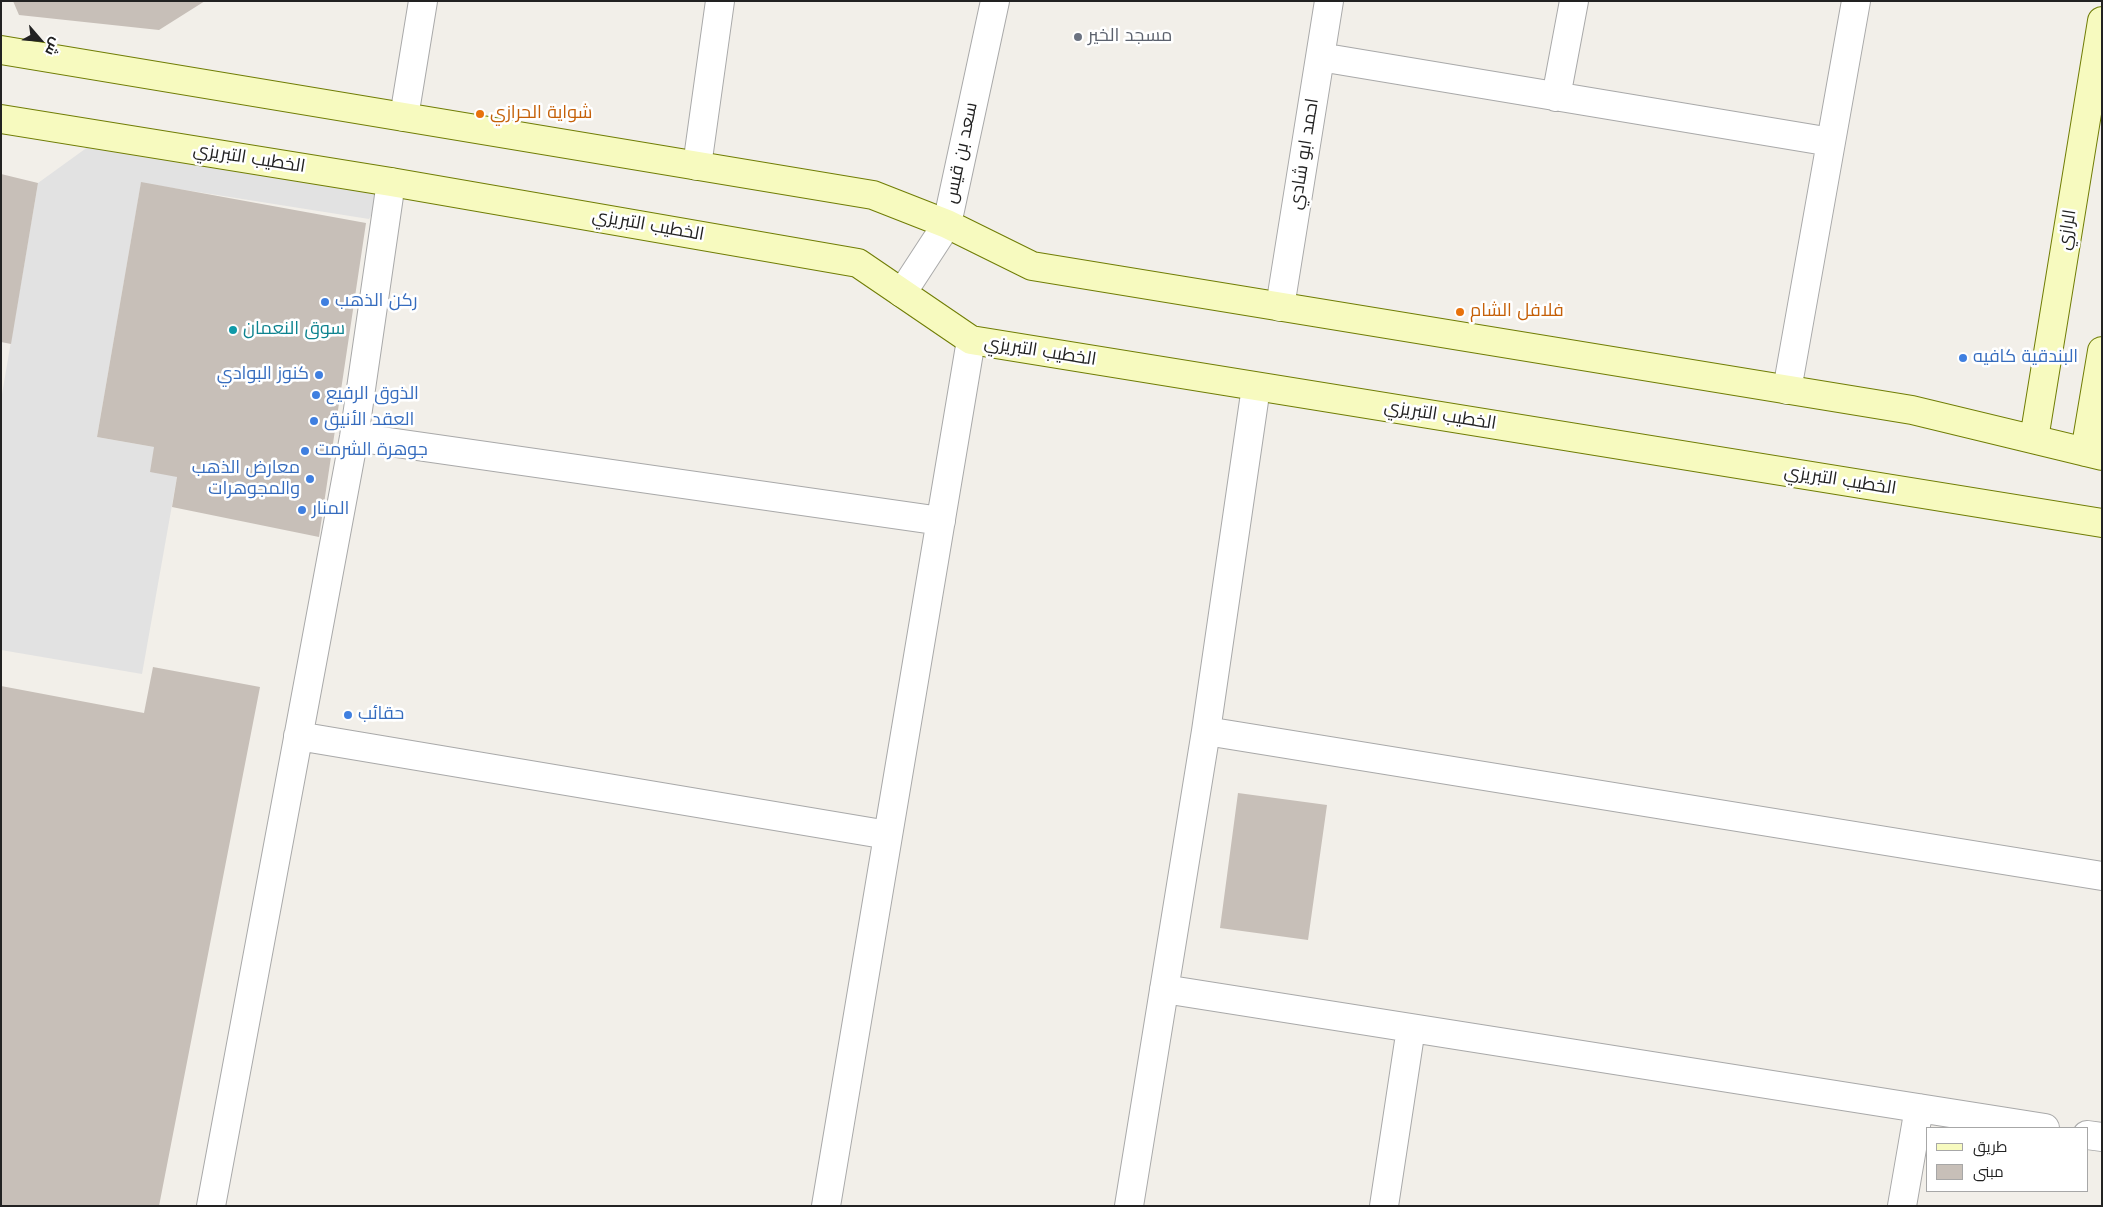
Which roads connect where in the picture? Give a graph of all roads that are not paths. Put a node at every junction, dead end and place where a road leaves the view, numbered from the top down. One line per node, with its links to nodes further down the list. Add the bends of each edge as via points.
1 (423, 1): 11 (street)
2 (720, 1): 14 (street)
3 (995, 1): 16 (street, سعد بن قيس)
4 (1329, 1): 9 (street, احمد ابو شادي)
5 (1574, 1): 10 (street)
6 (1856, 1): 13 (street)
7 (2102, 21): 24 (street, الرازي)
8 (1, 50): 11 (street)
9 (1320, 57): 10 (street); 18 (street, احمد ابو شادي)
10 (1556, 97): 13 (street)
11 (404, 117): 14 (street)
12 (1, 119): 15 (street, الخطيب التبريزي)
13 (1831, 142): 22 (street)
14 (697, 166): 16 (street, via 873,196)
15 (391, 182): 17 (street, الخطيب التبريزي, via 858,263); 23 (street)
16 (947, 224): 17 (street, سعد بن قيس); 18 (street, via 1032,266)
17 (902, 293): 19 (street, الخطيب التبريزي)
18 (1280, 307): 22 (street)
19 (971, 340): 21 (street, الخطيب التبريزي); 26 (street)
20 (2102, 351): 25 (street)
21 (1256, 387): 27 (street, الخطيب التبريزي); 28 (street)
22 (1786, 390): 24 (street, via 1912,410)
23 (354, 437): 26 (street); 29 (street)
24 (2034, 439): 25 (street)
25 (2094, 454)
26 (941, 521): 30 (street)
27 (2102, 523)
28 (1206, 731): 31 (street); 32 (street)
29 (298, 736): 30 (street); 38 (street)
30 (888, 835): 39 (street)
31 (2102, 876)
32 (1164, 989): 33 (street); 40 (street)
33 (1411, 1028): 34 (street); 41 (street)
34 (1919, 1108): 35 (street); 42 (street)
35 (2039, 1127)
36 (2088, 1135): 37 (street)
37 (2102, 1137)
38 (211, 1206)
39 (826, 1206)
40 (1129, 1206)
41 (1384, 1206)
42 (1902, 1206)

